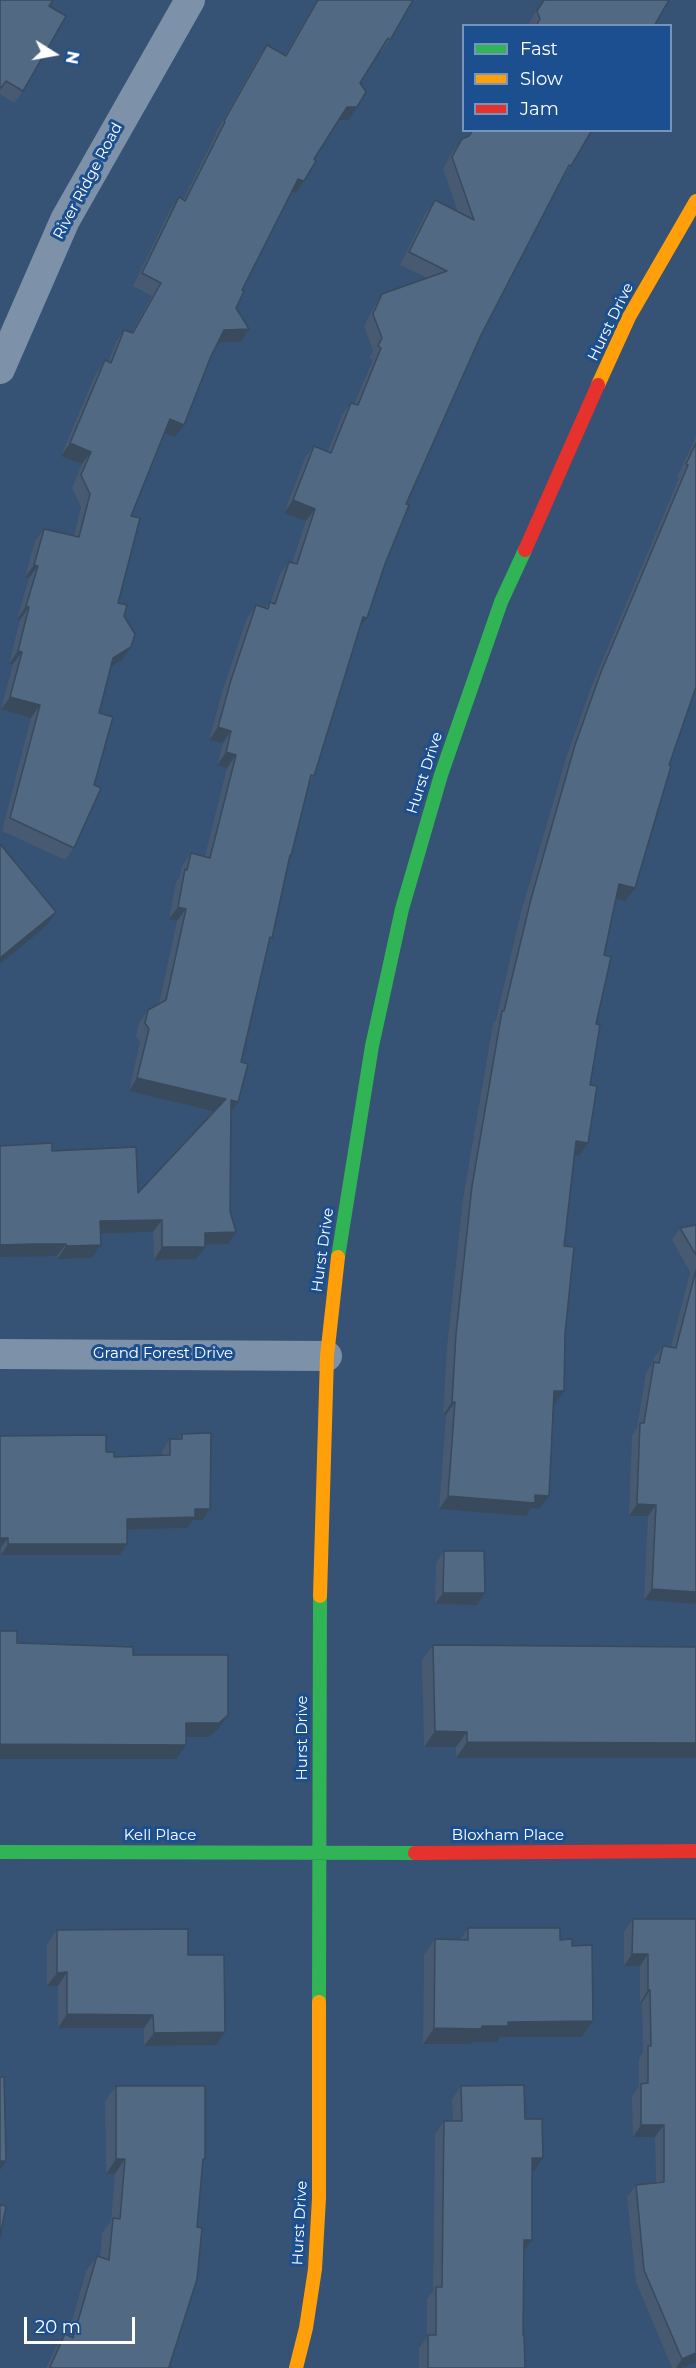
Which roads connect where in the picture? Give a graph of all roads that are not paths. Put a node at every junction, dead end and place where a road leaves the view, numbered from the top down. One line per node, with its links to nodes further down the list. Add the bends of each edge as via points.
1 (190, 0): 3 (street, River Ridge Road, via 65,220)
2 (696, 201): 5 (street, Hurst Drive, via 630,317 506,592 441,775 402,909 372,1047 336,1268)
3 (0, 369)
4 (0, 1354): 5 (street, Grand Forest Drive)
5 (327, 1356): 8 (street, Hurst Drive, via 319,1628)
6 (696, 1851): 8 (street, Bloxham Place)
7 (0, 1852): 8 (street, Kell Place)
8 (320, 1854): 9 (street, Hurst Drive, via 319,2199 315,2269)
9 (296, 2368)

